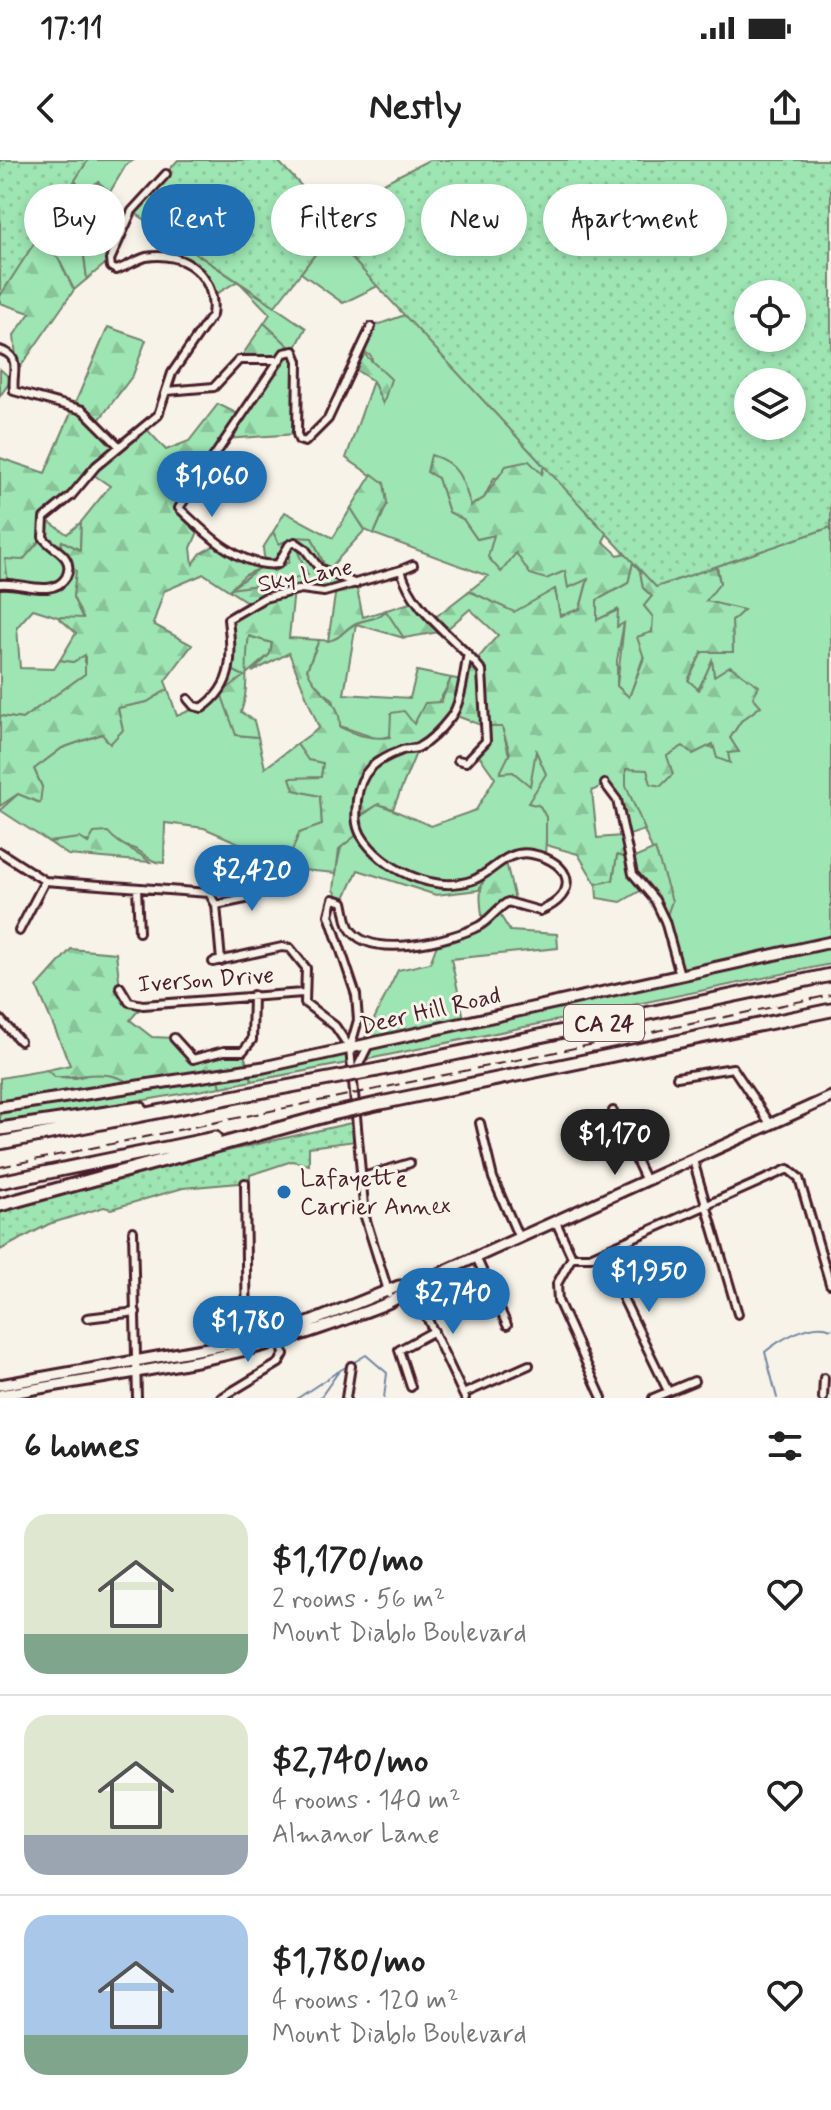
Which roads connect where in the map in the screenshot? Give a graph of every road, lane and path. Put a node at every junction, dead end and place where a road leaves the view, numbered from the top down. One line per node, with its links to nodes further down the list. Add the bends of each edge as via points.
1 (166, 174): 5 (street, via 132,211 110,260 116,270 146,257 170,257 195,266 207,282 212,315 172,373)
2 (371, 327): 4 (street, via 328,419 305,442 297,434 298,361 290,351)
3 (0, 350): 6 (street, via 16,359 14,391 83,410)
4 (277, 360): 5 (street, via 239,360 214,387); 10 (street, via 179,508 208,535 253,563 278,564 295,542 319,568)
5 (167, 391): 6 (street, via 158,415)
6 (119, 446): 9 (street, via 44,518 43,537 67,560 65,579 47,588)
7 (413, 565): 8 (street, Sky Lane)
8 (401, 570): 10 (street, Sky Lane); 11 (street, via 425,612)
9 (0, 584)
10 (356, 584): 12 (street, Sky Lane, via 324,592 301,589 240,609 228,619 228,682 202,708)
11 (468, 654): 13 (street, via 482,671 486,741 466,762); 33 (street, via 453,715 418,748 404,749 362,775 359,833 388,864 407,875 455,883 474,880 505,858 531,854 560,866 567,886 557,902 540,911 505,903 475,928 405,947 361,938 350,928 343,902 333,899 329,915 358,1010)
12 (188, 699)
13 (458, 760)
14 (605, 784): 23 (street, via 617,800 633,874 665,921)
15 (0, 852): 16 (street)
16 (45, 881): 18 (street); 20 (street)
17 (257, 887): 19 (street, via 255,897)
18 (137, 888): 19 (street, via 196,890 209,893); 21 (street)
19 (216, 905): 26 (street, via 217,962 290,948 306,968)
20 (19, 931)
21 (139, 932)
22 (831, 942): 23 (main road, Deer Hill Road)
23 (680, 975): 32 (main road, Deer Hill Road)
24 (831, 975): 37 (highway, CA 24, bridge)
25 (120, 987): 27 (street, Iverson Drive, via 129,1002 143,1005)
26 (303, 993): 27 (street, Iverson Drive); 33 (street, via 305,1003 335,1026)
27 (253, 995): 30 (street, via 252,1040 243,1051 193,1059)
28 (831, 1010): 41 (highway, CA 24, bridge)
29 (0, 1019): 31 (street)
30 (174, 1038)
31 (20, 1041)
32 (369, 1044): 33 (main road, Deer Hill Road); 34 (street)
33 (350, 1048): 34 (street); 38 (main road, Deer Hill Road, via 264,1067)
34 (354, 1075): 47 (street)
35 (677, 1077): 42 (street, via 733,1068)
36 (831, 1097): 42 (main road)
37 (220, 1099): 43 (highway); 44 (highway, CA 24)
38 (0, 1104)
39 (613, 1111): 48 (street)
40 (480, 1123): 55 (street, via 493,1178)
41 (289, 1124): 49 (highway, CA 24); 52 (highway)
42 (771, 1125): 45 (main road)
43 (0, 1129)
44 (0, 1143)
45 (693, 1160): 48 (main road); 51 (street)
46 (410, 1163): 47 (street)
47 (363, 1177): 61 (street, via 366,1225)
48 (646, 1181): 53 (main road)
49 (0, 1182)
50 (245, 1183): 68 (street)
51 (706, 1204): 56 (street); 59 (street, via 780,1171 795,1172); 63 (street)
52 (0, 1205)
53 (556, 1222): 55 (main road); 58 (street)
54 (133, 1231): 62 (street)
55 (519, 1238): 57 (main road)
56 (601, 1253): 58 (street); 76 (street)
57 (476, 1257): 60 (main road); 65 (street)
58 (572, 1257): 82 (street, via 559,1279 557,1295)
59 (830, 1284)
60 (412, 1286): 61 (main road, via 403,1297); 66 (street)
61 (390, 1296): 67 (main road)
62 (136, 1312): 64 (street); 70 (street)
63 (738, 1314)
64 (87, 1318)
65 (507, 1325)
66 (434, 1331): 75 (street, via 399,1350); 78 (street)
67 (281, 1337): 68 (main road); 80 (street, via 284,1357 279,1363)
68 (247, 1346): 70 (main road)
69 (529, 1365): 78 (street)
70 (136, 1366): 74 (main road); 77 (main road); 79 (street)
71 (351, 1366): 81 (street)
72 (824, 1378): 84 (street)
73 (694, 1381): 76 (street)
74 (0, 1385)
75 (411, 1387)
76 (668, 1391): 83 (street)
77 (0, 1395)
78 (464, 1396)
79 (137, 1398)
80 (221, 1398)
81 (346, 1398)
82 (602, 1398)
83 (653, 1398)
84 (823, 1398)

